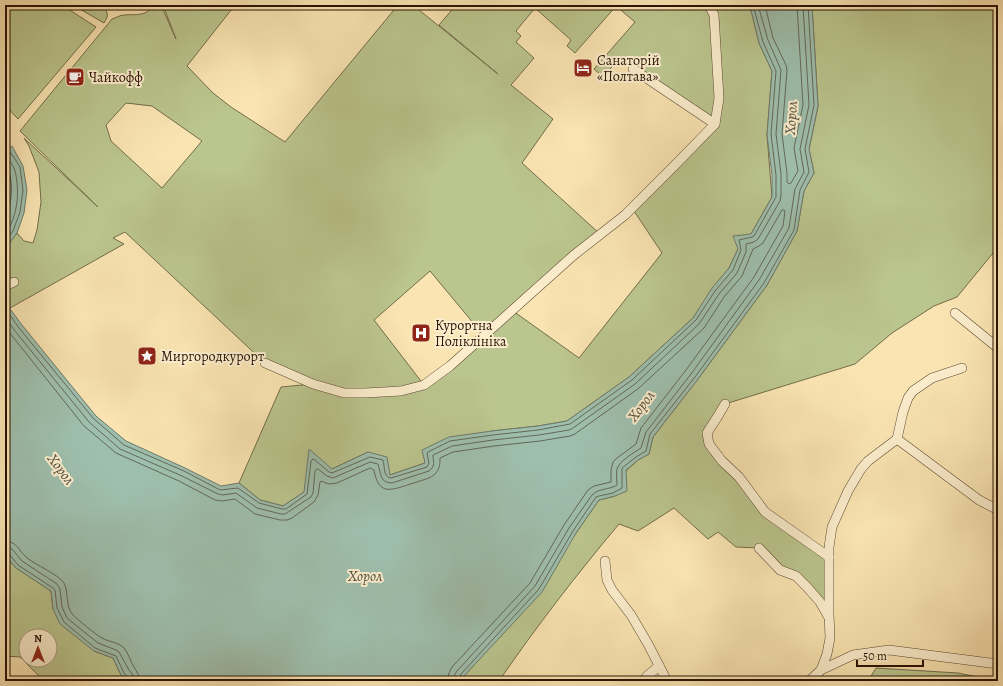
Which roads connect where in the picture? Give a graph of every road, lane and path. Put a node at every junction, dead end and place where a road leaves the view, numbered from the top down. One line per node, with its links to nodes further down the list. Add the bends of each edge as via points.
1 (709, 5): 3 (street, via 714,15 718,98)
2 (633, 69): 3 (street)
3 (715, 124): 8 (street, via 625,215 574,255 450,366 424,385 401,391 344,393 313,384)
4 (14, 282): 5 (street)
5 (5, 286)
6 (954, 313): 7 (street)
7 (998, 348)
8 (265, 363)
9 (962, 368): 11 (street, via 932,378 913,391 903,412)
10 (725, 404): 14 (street, via 707,434 709,444 739,477 765,512)
11 (897, 439): 12 (street, via 979,500); 14 (street, via 868,461 848,491 832,527)
12 (998, 510)
13 (759, 548): 16 (street, via 780,570 796,576 820,602)
14 (829, 557): 16 (street)
15 (605, 561): 18 (street, via 607,580 612,590 631,615)
16 (829, 617): 19 (street, via 830,638)
17 (998, 664): 19 (street, via 889,650 853,655)
18 (659, 666): 20 (street); 21 (street)
19 (821, 670): 22 (street)
20 (643, 681)
21 (667, 681)
22 (809, 681)

